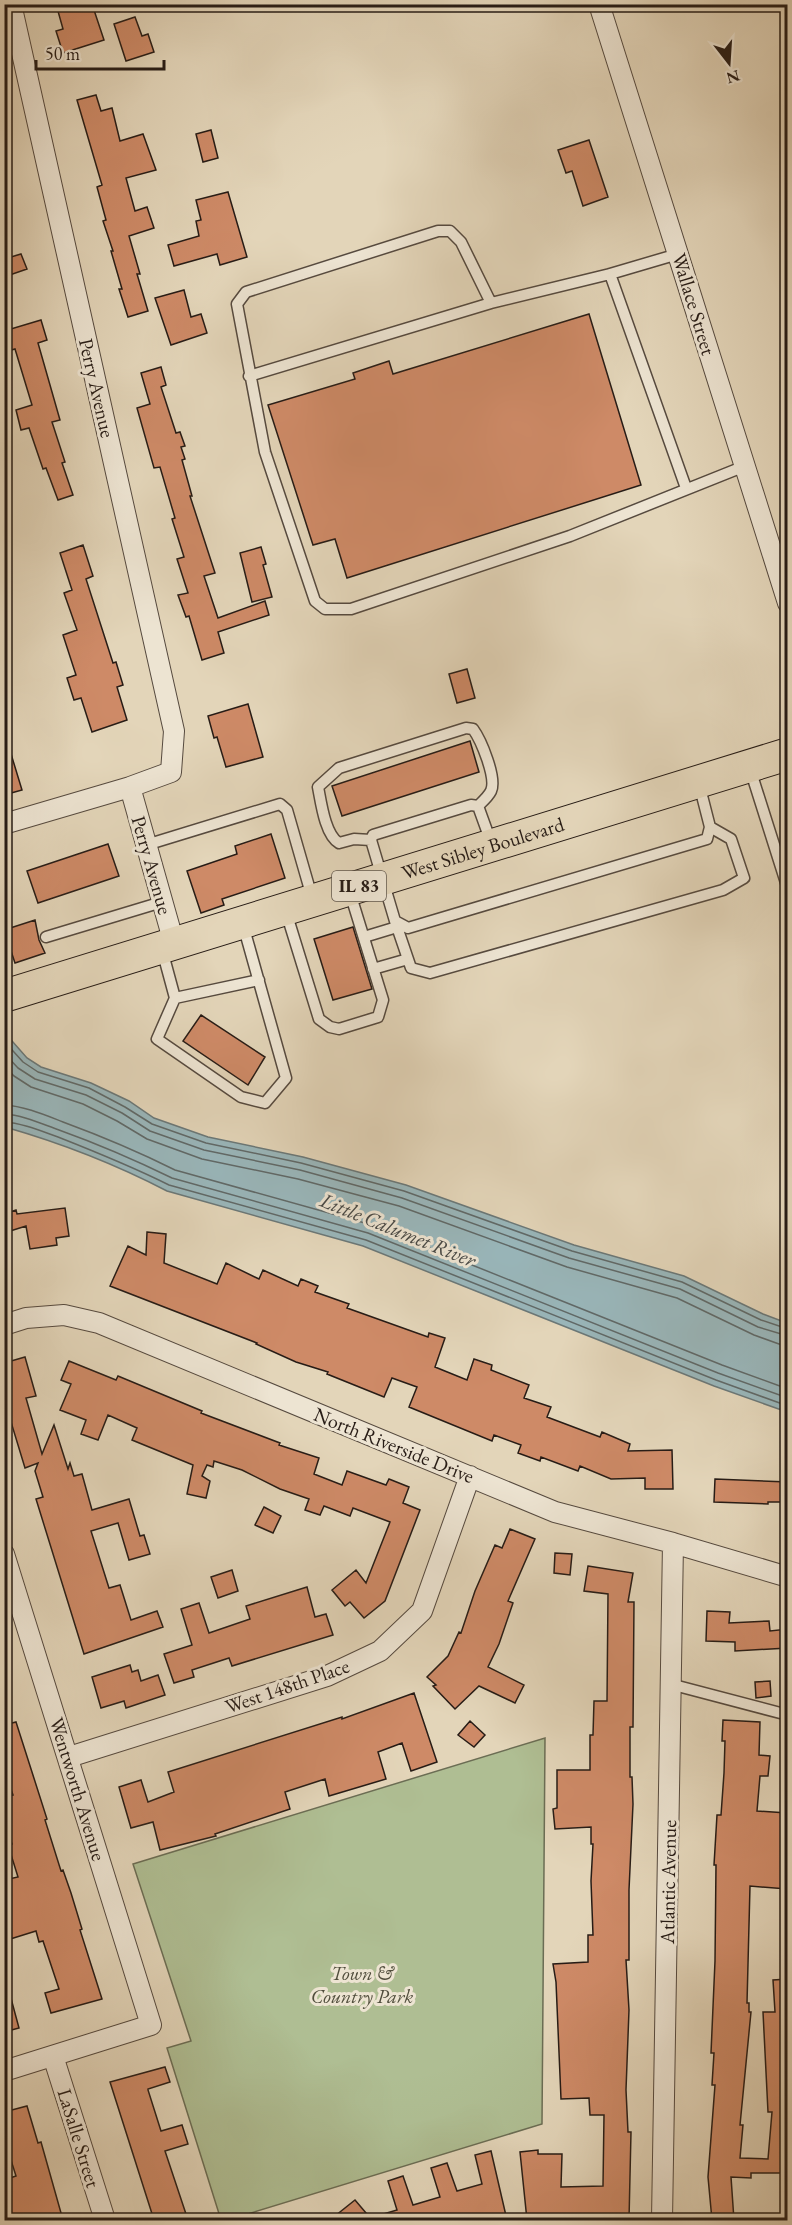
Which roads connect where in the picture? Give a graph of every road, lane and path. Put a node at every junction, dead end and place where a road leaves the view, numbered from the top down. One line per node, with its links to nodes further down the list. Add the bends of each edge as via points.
1 (11, 4): 13 (street, Perry Avenue, via 174,731 171,772)
2 (599, 4): 3 (street, Wallace Street)
3 (678, 254): 4 (lane); 7 (street, Wallace Street)
4 (610, 274): 5 (lane); 8 (lane)
5 (491, 303): 6 (lane); 6 (lane, via 461,242 450,231 438,231 246,292 237,303)
6 (249, 376): 8 (lane, via 264,452 315,601 326,609 351,609 570,536)
7 (745, 466): 8 (lane); 9 (street, Wallace Street)
8 (686, 488)
9 (788, 603)
10 (788, 754): 11 (main road, West Sibley Boulevard / IL 83)
11 (749, 765): 12 (main road, West Sibley Boulevard / IL 83); 22 (lane)
12 (698, 781): 16 (lane); 19 (main road, West Sibley Boulevard / IL 83)
13 (130, 787): 15 (street); 18 (street, Perry Avenue)
14 (478, 806): 17 (lane, via 427,818); 17 (lane, via 491,791 493,781 480,738 473,729 466,728 339,768 318,787 335,840); 19 (lane)
15 (4, 824)
16 (710, 827): 26 (lane, via 707,839 685,846 408,928); 30 (lane, via 731,839 744,878 723,890 430,973 411,968)
17 (370, 840): 20 (lane)
18 (146, 845): 23 (street, Perry Avenue); 24 (lane, via 280,804 287,810)
19 (492, 845): 20 (main road, West Sibley Boulevard / IL 83)
20 (383, 879): 21 (main road, West Sibley Boulevard / IL 83); 26 (lane)
21 (349, 889): 24 (main road, West Sibley Boulevard / IL 83); 28 (lane)
22 (788, 889)
23 (162, 902): 27 (lane); 29 (street, Perry Avenue)
24 (299, 904): 25 (main road, West Sibley Boulevard / IL 83); 31 (lane, via 319,1019 339,1029 378,1017 383,1000)
25 (243, 922): 29 (main road, West Sibley Boulevard / IL 83); 32 (lane)
26 (396, 924): 28 (lane); 30 (lane)
27 (46, 937)
28 (364, 937): 31 (lane)
29 (168, 945): 33 (main road, West Sibley Boulevard / IL 83); 34 (lane)
30 (408, 958): 31 (lane)
31 (374, 969)
32 (259, 980): 34 (lane); 34 (lane, via 286,1078 265,1103 241,1097 157,1039)
33 (16, 992)
34 (176, 998)
35 (4, 1325): 36 (street, North Riverside Drive, via 26,1318 64,1315 99,1323)
36 (470, 1476): 37 (street, North Riverside Drive, via 555,1512); 42 (street, West 148th Place, via 422,1611 380,1651 327,1676)
37 (673, 1543): 39 (street, North Riverside Drive); 40 (street, Atlantic Avenue)
38 (4, 1554): 42 (street, Wentworth Avenue)
39 (788, 1576)
40 (670, 1684): 41 (lane); 46 (street, Atlantic Avenue)
41 (788, 1715)
42 (69, 1757): 43 (street, Wentworth Avenue, via 151,2025)
43 (53, 2056): 44 (street); 45 (street, LaSalle Street)
44 (4, 2071)
45 (105, 2220)
46 (662, 2220)

